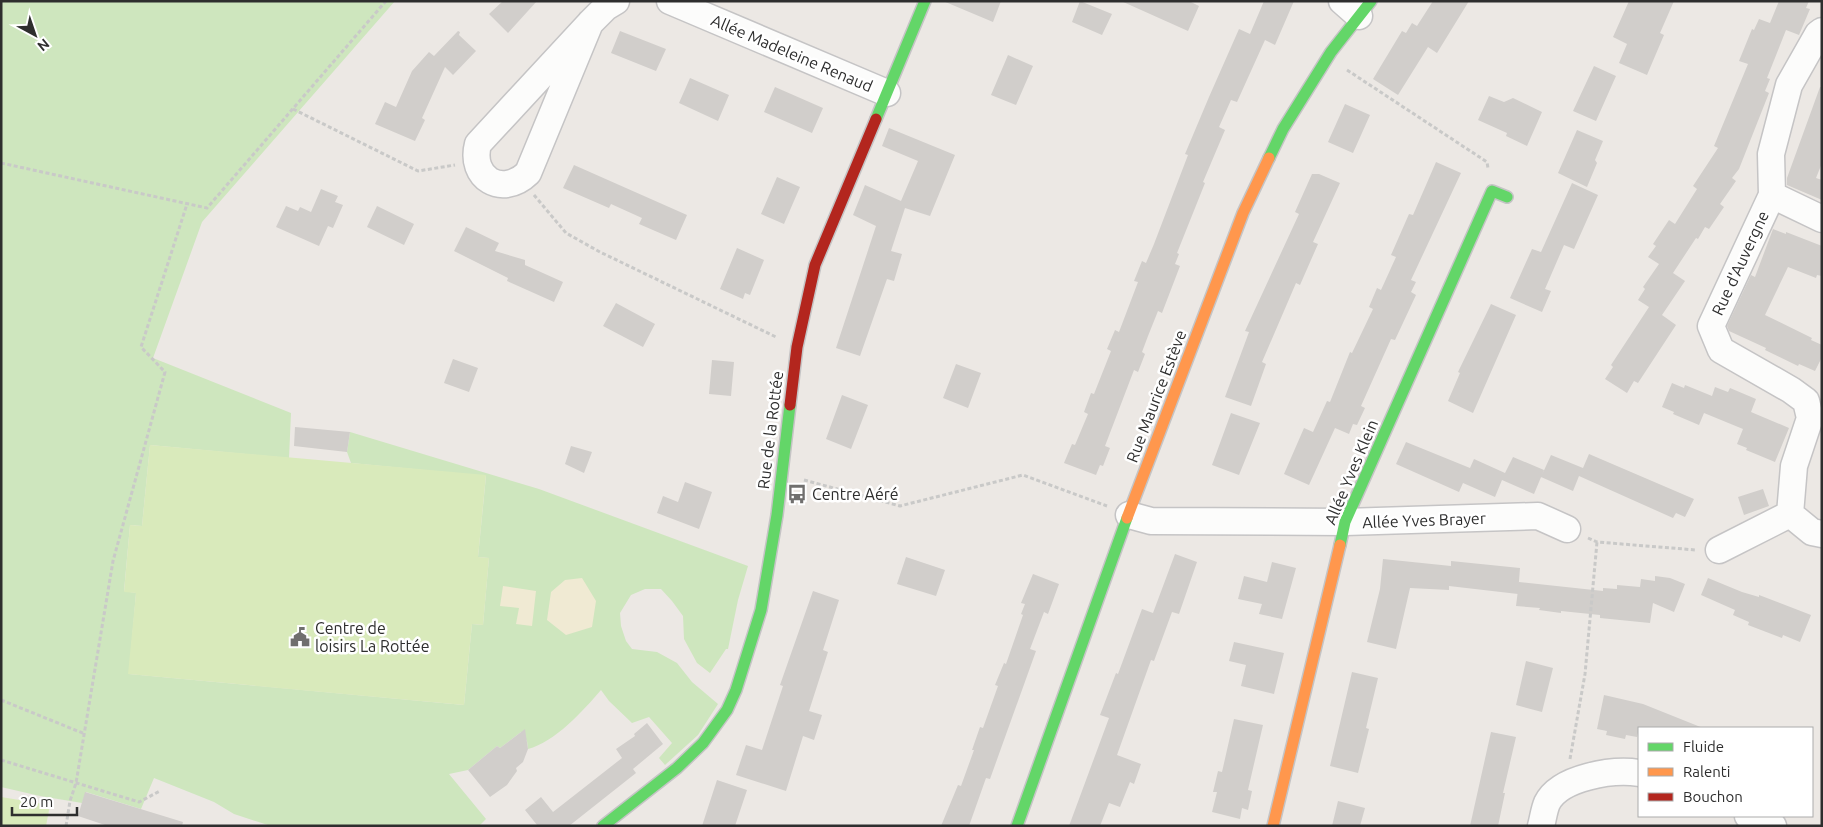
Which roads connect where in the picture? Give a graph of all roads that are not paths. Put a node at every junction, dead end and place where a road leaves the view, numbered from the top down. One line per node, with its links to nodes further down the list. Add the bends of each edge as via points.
1 (616, 1): 5 (street)
2 (670, 1): 7 (street, Allée Madeleine Renaud)
3 (925, 1): 7 (street, Rue de la Rottée)
4 (1357, 6): 11 (street, Rue Maurice Estève, via 1283,129 1243,213)
5 (590, 23): 5 (street, via 528,173 511,184 498,184 486,179 476,162 478,144)
6 (1822, 31): 8 (street, Rue d'Auvergne, via 1789,85 1771,154)
7 (887, 93): 19 (street, Rue de la Rottée, via 815,265 797,347 761,610 736,690 727,710 703,743 677,768)
8 (1772, 194): 10 (street); 12 (street, Rue d'Auvergne, via 1711,326 1721,350 1806,401 1810,418 1794,466)
9 (1507, 197): 13 (street, Allée Yves Klein, via 1492,190)
10 (1822, 219)
11 (1129, 514): 13 (street, Allée Yves Brayer, via 1151,521); 20 (street, Rue Maurice Estève)
12 (1790, 514): 15 (street, via 1812,532); 16 (street)
13 (1345, 522): 14 (street, Allée Yves Brayer, via 1538,516); 21 (street, Allée Yves Klein)
14 (1567, 529)
15 (1822, 534)
16 (1719, 550)
17 (1638, 773): 22 (street, via 1614,772 1572,781 1558,788 1547,803)
18 (1750, 817): 23 (street)
19 (603, 826)
20 (1017, 826)
21 (1273, 826)
22 (1541, 826)
23 (1773, 826)

